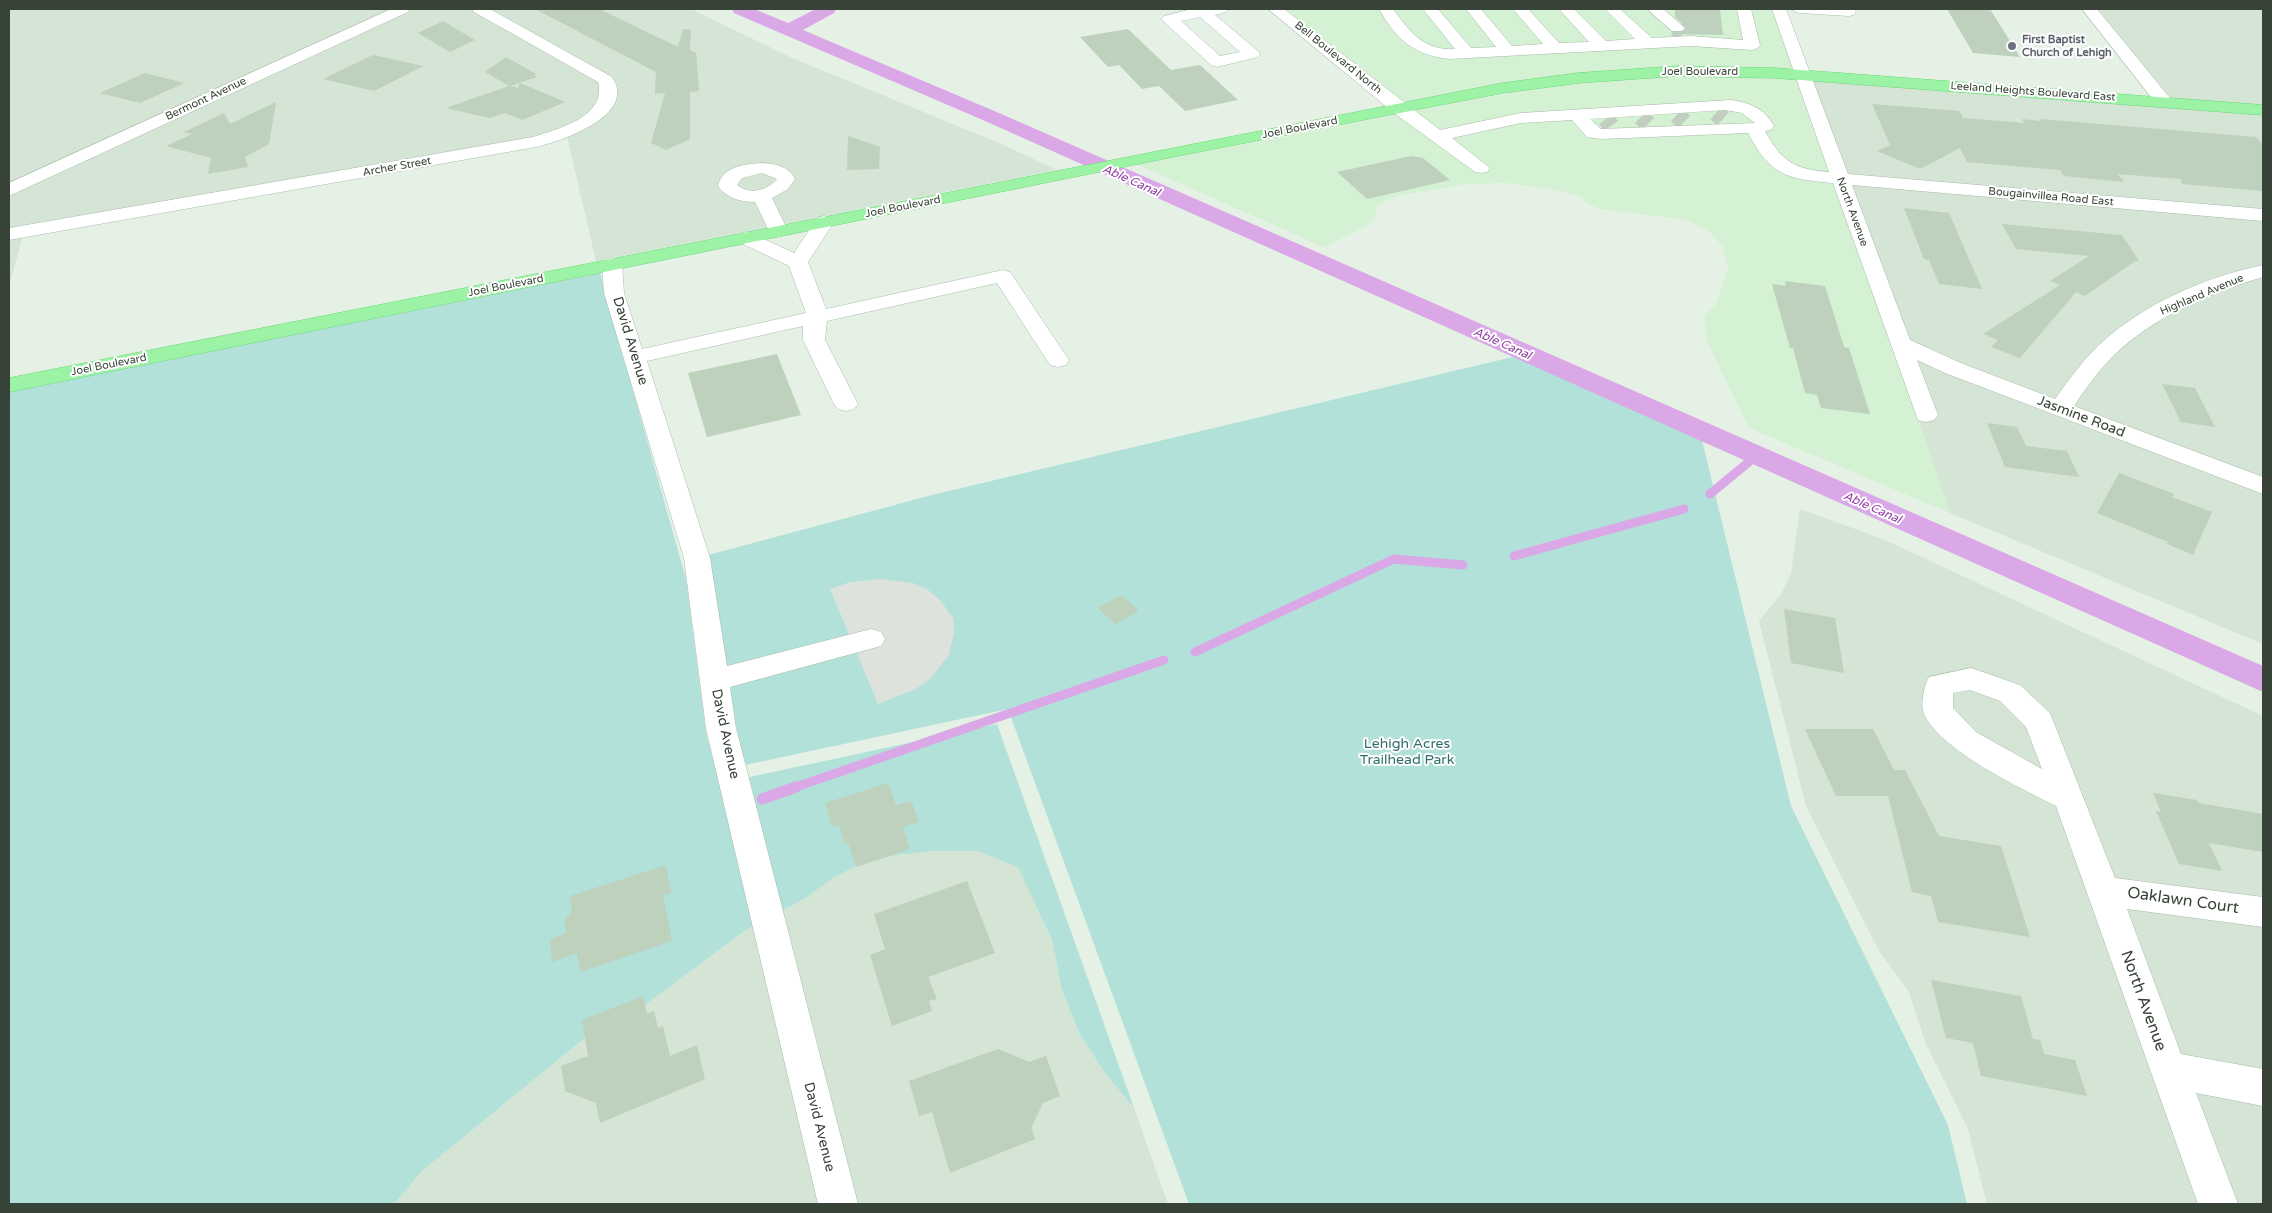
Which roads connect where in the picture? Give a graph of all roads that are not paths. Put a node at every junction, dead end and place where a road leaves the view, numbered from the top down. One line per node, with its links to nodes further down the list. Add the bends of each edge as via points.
1 (403, 9): 34 (street, Bermont Avenue)
2 (479, 9): 39 (street, Archer Street, via 606,80 611,89 603,108 579,126 536,142)
3 (1221, 9): 16 (street)
4 (1276, 9): 26 (street, Bell Boulevard North)
5 (1386, 9): 23 (street, via 1412,44 1423,50)
6 (1430, 9): 23 (street)
7 (1473, 9): 22 (street)
8 (1520, 9): 21 (street)
9 (1566, 9): 20 (street)
10 (1612, 9): 19 (street)
11 (1654, 9): 18 (street)
12 (1744, 9): 18 (street, via 1752,45)
13 (1779, 9): 24 (street, North Avenue)
14 (1800, 9): 17 (street)
15 (2089, 9): 25 (street)
16 (1201, 11): 16 (street, via 1161,17 1217,62 1252,54)
17 (1849, 12)
18 (1683, 34): 19 (street)
19 (1648, 43): 20 (street)
20 (1602, 46): 21 (street)
21 (1556, 48): 22 (street)
22 (1508, 51): 23 (street)
23 (1467, 53)
24 (1802, 74): 25 (main road, Leeland Heights Boulevard East); 26 (main road, Joel Boulevard, via 1728,71 1630,73 1527,84); 33 (street, North Avenue)
25 (2164, 102): 27 (main road, Leeland Heights Boulevard East)
26 (1400, 109): 31 (street, Bell Boulevard North); 37 (main road, Joel Boulevard)
27 (2263, 110)
28 (1577, 116): 29 (street); 29 (street, via 1593,133); 31 (street, via 1521,118)
29 (1664, 120): 30 (street); 30 (street, via 1744,106 1765,126)
30 (1754, 128): 33 (street, Bougainvillea Road East, via 1773,161 1784,168 1811,176)
31 (1438, 136): 32 (street, Bell Boulevard North)
32 (1481, 168)
33 (1839, 179): 36 (street, Bougainvillea Road East); 45 (street, North Avenue)
34 (9, 190)
35 (761, 195): 38 (street)
36 (2263, 216)
37 (824, 222): 38 (main road, Joel Boulevard); 41 (street)
38 (778, 231): 40 (main road, Joel Boulevard)
39 (9, 234)
40 (746, 238): 41 (street); 42 (main road, Joel Boulevard)
41 (798, 262): 44 (street)
42 (612, 264): 46 (street, David Avenue, via 614,293); 48 (main road, Joel Boulevard)
43 (2263, 271): 50 (street, Highland Avenue, via 2212,288 2139,324 2088,370)
44 (818, 316): 46 (street); 47 (street, via 1003,276); 49 (street, via 814,340)
45 (1900, 344): 50 (street, Jasmine Road); 51 (street, North Avenue)
46 (634, 357): 54 (street, David Avenue, via 697,558)
47 (1058, 360)
48 (9, 385)
49 (846, 404)
50 (2060, 409): 52 (street, Jasmine Road)
51 (1926, 415)
52 (2263, 486)
53 (871, 639): 54 (street)
54 (714, 680): 60 (street, David Avenue, via 725,744)
55 (2069, 798): 55 (street, North Avenue, via 2039,721 2010,693 1971,679 1939,685 1938,712 1965,740); 56 (street, North Avenue)
56 (2103, 891): 57 (street, Oaklawn Court); 58 (street, North Avenue)
57 (2263, 912)
58 (2168, 1070): 59 (street); 61 (street, North Avenue)
59 (2263, 1087)
60 (838, 1204)
61 (2218, 1204)

